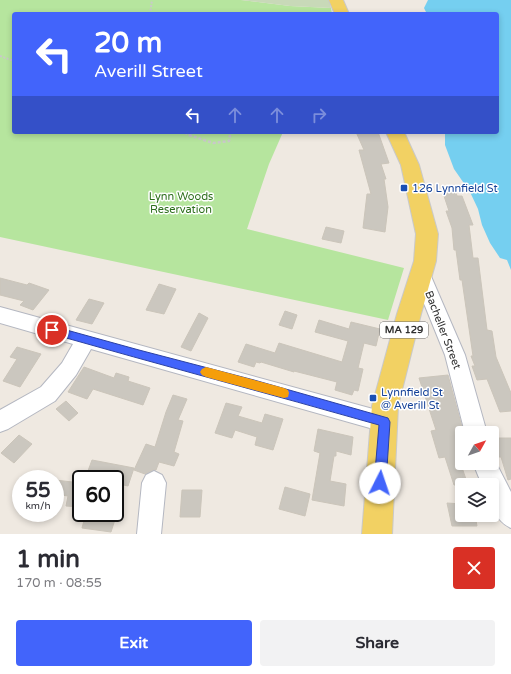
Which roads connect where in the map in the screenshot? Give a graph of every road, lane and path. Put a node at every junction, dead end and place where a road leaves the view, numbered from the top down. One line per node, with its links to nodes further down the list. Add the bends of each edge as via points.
1 (152, 0): 3 (path)
2 (336, 0): 4 (main road)
3 (150, 12)
4 (341, 12)
5 (0, 56): 6 (path)
6 (12, 60)
7 (188, 134): 8 (path, via 213,143 229,141)
8 (229, 134)
9 (396, 134): 10 (main road, MA 129, via 410,165 427,234 425,261)
10 (421, 274): 14 (main road, MA 129, via 387,398); 15 (street, Bacheller Street, via 455,355)
11 (0, 315): 12 (street)
12 (86, 340): 13 (street, via 69,369 48,394); 14 (street, via 254,384)
13 (0, 422)
14 (384, 422): 20 (main road, MA 129)
15 (474, 426)
16 (486, 470): 18 (street)
17 (154, 483): 19 (street)
18 (511, 516)
19 (149, 534)
20 (378, 534)

